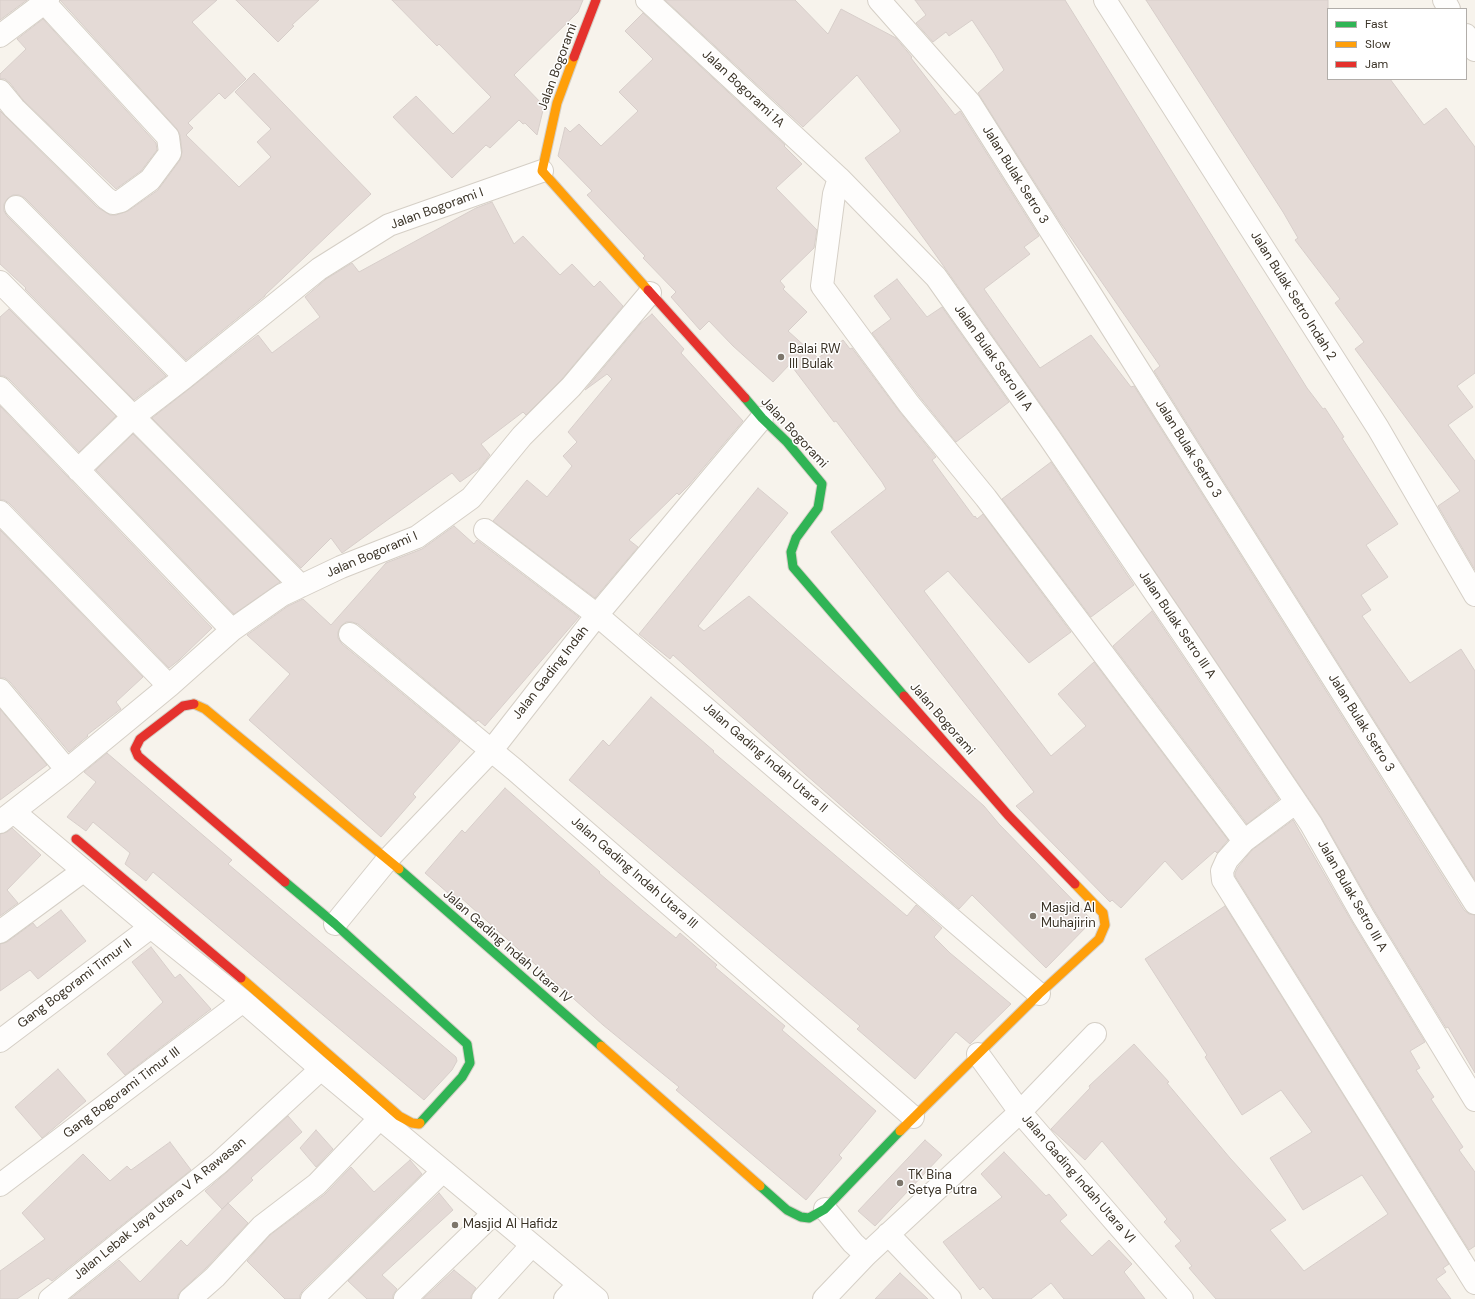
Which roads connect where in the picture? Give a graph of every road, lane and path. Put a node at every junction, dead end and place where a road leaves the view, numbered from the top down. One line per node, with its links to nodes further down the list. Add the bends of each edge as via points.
1 (596, 0): 10 (street, Jalan Bogorami, via 557,103)
2 (647, 0): 11 (street, Jalan Bogorami 1A)
3 (1105, 0): 23 (street, Jalan Bulak Setro Indah 2, via 1378,428)
4 (46, 2): 6 (street); 9 (street, via 168,137 170,153 150,180 121,201 113,203 14,108)
5 (882, 4): 37 (street, Jalan Bulak Setro 3, via 970,103)
6 (0, 36)
7 (1467, 38): 8 (street)
8 (1475, 50)
9 (0, 91)
10 (542, 171): 14 (street, Jalan Bogorami); 15 (street, Jalan Bogorami I, via 389,225 319,268)
11 (839, 178): 31 (street, Jalan Bulak Setro III A, via 936,277 1049,437); 34 (street, via 834,194 822,286 909,404 991,504)
12 (16, 207): 15 (street)
13 (0, 282): 17 (street)
14 (650, 293): 18 (street, Jalan Bogorami); 22 (street, Jalan Bogorami I, via 572,387 522,436 471,498 417,537 341,567)
15 (186, 377): 17 (street, Jalan Bogorami I)
16 (0, 388): 19 (street)
17 (133, 417): 19 (street, Jalan Bogorami I); 22 (street)
18 (762, 418): 24 (street, Jalan Gading Indah); 41 (street, Jalan Bogorami, via 787,442 822,484 818,508 796,538 791,552 793,567 1008,815 1103,913 1105,925 1098,939)
19 (78, 470): 25 (street)
20 (0, 512): 27 (street)
21 (485, 530): 24 (street, Jalan Gading Indah Utara II)
22 (302, 586): 25 (street, Jalan Bogorami I, via 282,595)
23 (1475, 595)
24 (597, 614): 29 (street, Jalan Gading Indah); 41 (street, Jalan Gading Indah Utara II)
25 (232, 630): 27 (street, Jalan Bogorami I)
26 (350, 634): 29 (street, Jalan Gading Indah Utara III)
27 (169, 686): 30 (street, Jalan Bogorami I)
28 (0, 690): 30 (street)
29 (491, 751): 35 (street, Jalan Gading Indah); 50 (street, Jalan Gading Indah Utara III)
30 (67, 770): 32 (street, Jalan Bogorami I)
31 (1295, 802): 34 (street); 47 (street, Jalan Bulak Setro III A, via 1311,824 1363,916)
32 (7, 817): 36 (street)
33 (76, 839): 38 (street, via 218,958 399,1116 419,1124 462,1076 470,1063 467,1044)
34 (1244, 841): 58 (street, via 1227,860 1222,871 1223,880)
35 (388, 859): 38 (street, Jalan Gading Indah); 38 (street, Jalan Gading Indah Utara IV, via 205,709 193,704 183,706 140,739 135,749 138,756); 54 (street, Jalan Gading Indah Utara IV, via 788,1210 801,1217)
36 (83, 871): 39 (street); 40 (street)
37 (1475, 903)
38 (335, 924)
39 (151, 927): 42 (street); 44 (street, Gang Bogorami Timur II)
40 (0, 932)
41 (1039, 994): 45 (street)
42 (243, 1000): 46 (street); 52 (street, Gang Bogorami Timur III)
43 (1095, 1034): 48 (street)
44 (0, 1041)
45 (978, 1054): 48 (street, Jalan Gading Indah Utara VI); 50 (street)
46 (321, 1069): 49 (street); 60 (street, Jalan Lebak Jaya Utara V A Rawasan, via 219,1164)
47 (1475, 1100)
48 (1020, 1112): 55 (street); 68 (street, Jalan Gading Indah Utara VI)
49 (380, 1117): 51 (street); 61 (street, via 317,1184 262,1226 215,1277)
50 (913, 1117): 54 (street)
51 (443, 1171): 53 (street); 62 (street)
52 (0, 1185)
53 (494, 1213): 56 (street); 63 (street)
54 (830, 1216): 57 (street)
55 (888, 1234): 57 (street); 67 (street)
56 (532, 1245): 59 (street); 64 (street)
57 (860, 1249): 66 (street)
58 (1472, 1273)
59 (572, 1292): 65 (street)
60 (50, 1299)
61 (190, 1299)
62 (312, 1299)
63 (405, 1299)
64 (483, 1299)
65 (597, 1299)
66 (824, 1299)
67 (950, 1299)
68 (1182, 1299)

